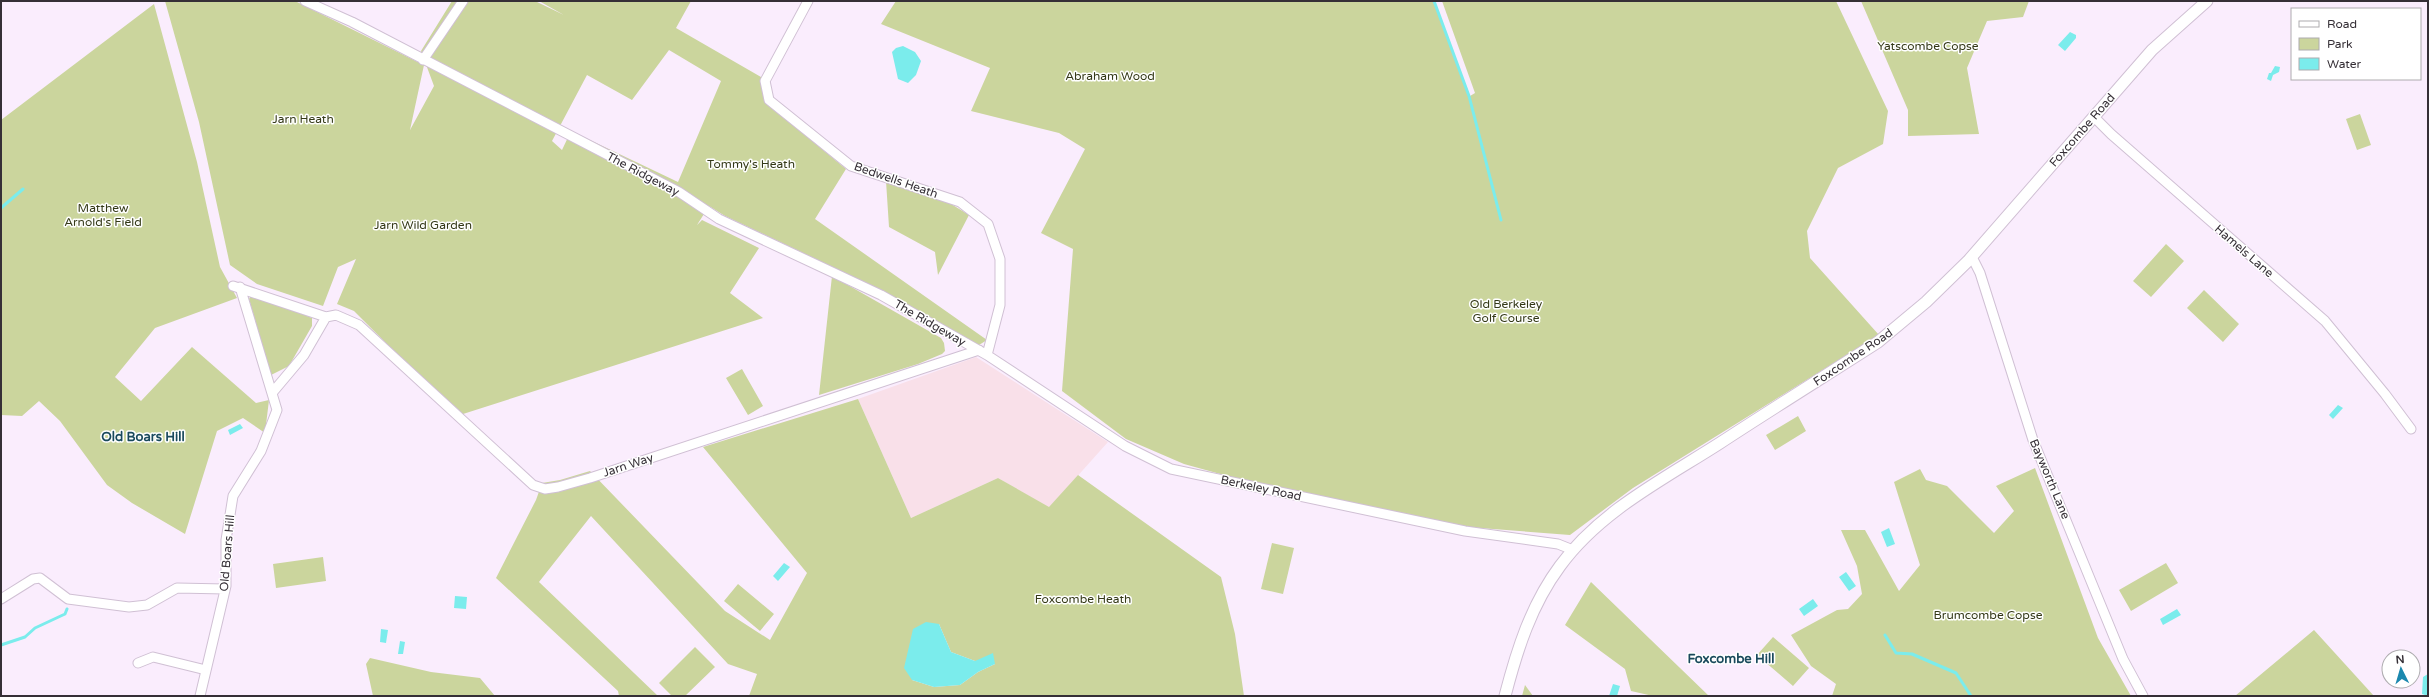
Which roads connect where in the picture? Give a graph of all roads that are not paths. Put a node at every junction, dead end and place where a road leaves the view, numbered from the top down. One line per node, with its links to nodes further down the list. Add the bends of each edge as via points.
1 (305, 1): 5 (street, The Ridgeway)
2 (463, 1): 5 (street)
3 (808, 1): 10 (street, Bedwells Heath, via 765,81 769,100 851,166 960,202 988,224 1000,259 1000,305)
4 (2207, 1): 6 (street, Foxcombe Road, via 2152,50)
5 (423, 60): 10 (street, The Ridgeway, via 679,192 719,219 881,295)
6 (2094, 117): 7 (street, Foxcombe Road); 12 (street, Hamels Lane, via 2325,320)
7 (1972, 257): 13 (street, Foxcombe Road, via 1926,302 1878,342 1651,486 1596,528); 20 (street, Bayworth Lane, via 1980,273 2033,440 2123,659)
8 (237, 287): 9 (street, Jarn Way); 11 (street, Old Boars Hill)
9 (326, 317): 10 (street, Jarn Way, via 336,315 359,325 533,485 545,489 590,478); 11 (street, via 304,355)
10 (983, 352): 13 (street, Berkeley Road, via 1125,446 1171,469 1466,531 1558,544)
11 (272, 394): 14 (street, Old Boars Hill, via 277,410 266,442 233,496 226,540)
12 (2411, 429)
13 (1573, 550): 19 (street, Foxcombe Road, via 1546,587 1532,613 1521,638)
14 (225, 589): 15 (street, via 176,588 147,605 129,607 68,599 40,578 33,578); 17 (street, Old Boars Hill)
15 (1, 599)
16 (138, 663): 17 (street, via 153,656)
17 (206, 670): 18 (street, Old Boars Hill)
18 (200, 696)
19 (1505, 696)
20 (2143, 696)

